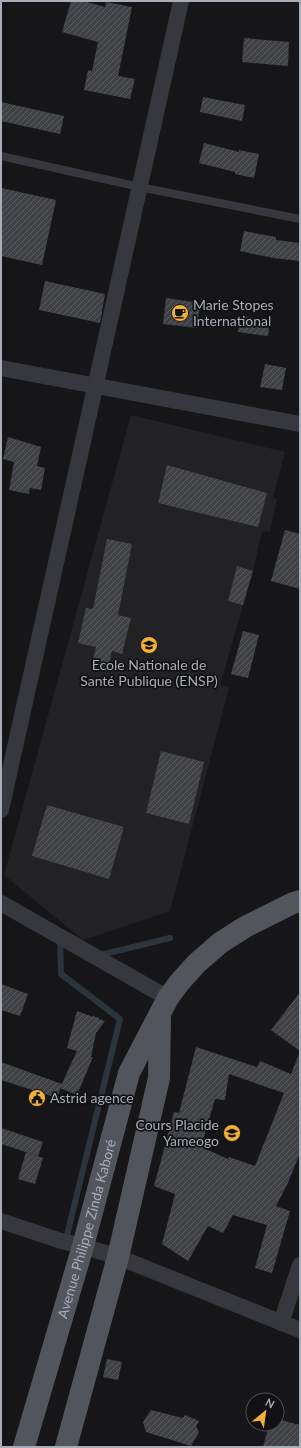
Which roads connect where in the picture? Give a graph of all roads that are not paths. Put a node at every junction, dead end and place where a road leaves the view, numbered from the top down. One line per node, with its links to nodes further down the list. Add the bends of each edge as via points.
1 (181, 1): 3 (street)
2 (1, 156): 3 (lane)
3 (140, 187): 4 (lane); 6 (street)
4 (300, 219)
5 (1, 368): 6 (street)
6 (96, 386): 7 (street); 8 (street)
7 (300, 424)
8 (1, 810)
9 (1, 903): 11 (street)
10 (298, 903): 11 (main road, Avenue Philippe Zinda Kaboré, via 245,927 220,943 179,983)
11 (164, 1007): 13 (main road, Avenue Philippe Zinda Kaboré, via 129,1073); 14 (main road, via 159,1078)
12 (1, 1221): 13 (street)
13 (83, 1246): 14 (street); 18 (main road, Avenue Philippe Zinda Kaboré)
14 (118, 1257): 16 (street); 19 (main road)
15 (300, 1266): 16 (street)
16 (282, 1323): 17 (street)
17 (300, 1330)
18 (24, 1447)
19 (66, 1447)

